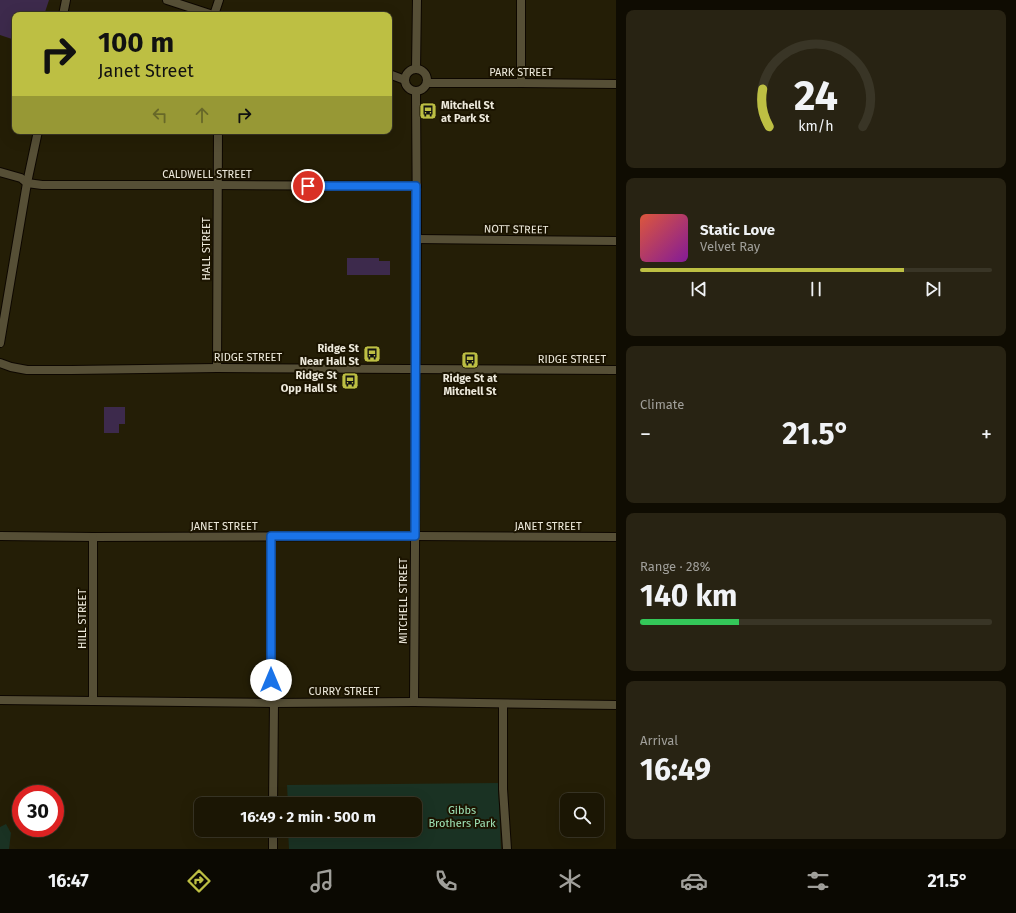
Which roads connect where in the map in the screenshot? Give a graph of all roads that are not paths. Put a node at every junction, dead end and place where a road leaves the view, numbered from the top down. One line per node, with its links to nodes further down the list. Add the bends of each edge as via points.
1 (66, 0): 6 (street)
2 (167, 0): 7 (street)
3 (219, 0): 8 (street)
4 (417, 0): 9 (street)
5 (521, 0): 13 (street)
6 (64, 12)
7 (205, 12)
8 (215, 12)
9 (416, 69): 11 (street, via 407,73); 12 (street, via 424,72)
10 (392, 75): 11 (street)
11 (405, 80): 15 (street, via 410,89)
12 (427, 83): 13 (street, PARK STREET); 15 (street, via 422,90)
13 (521, 83): 14 (street, PARK STREET)
14 (616, 84)
15 (416, 91): 21 (street, MITCHELL STREET)
16 (37, 134): 19 (street)
17 (218, 134): 20 (street, HALL STREET)
18 (0, 172): 19 (street, CALDWELL STREET, via 21,178)
19 (27, 183): 20 (street, CALDWELL STREET); 24 (street)
20 (217, 185): 21 (street, CALDWELL STREET); 26 (street, HALL STREET)
21 (416, 186): 22 (street, MITCHELL STREET)
22 (417, 239): 23 (street, NOTT STREET); 27 (street, MITCHELL STREET)
23 (616, 241)
24 (0, 343)
25 (0, 363): 26 (street, RIDGE STREET, via 27,370)
26 (217, 368): 27 (street, RIDGE STREET)
27 (415, 369): 28 (street, RIDGE STREET); 31 (street, MITCHELL STREET)
28 (616, 370)
29 (0, 536): 32 (street, JANET STREET)
30 (271, 536): 31 (street, JANET STREET); 32 (street, JANET STREET); 37 (street)
31 (415, 536): 33 (street, JANET STREET); 36 (street, MITCHELL STREET)
32 (93, 537): 35 (street, HILL STREET)
33 (616, 537)
34 (0, 700): 35 (street, CURRY STREET)
35 (93, 701): 37 (street, CURRY STREET)
36 (414, 702): 37 (street, CURRY STREET); 38 (street, CURRY STREET)
37 (273, 703): 40 (street)
38 (503, 704): 39 (street, CURRY STREET); 43 (street, via 503,789)
39 (616, 705)
40 (273, 797)
41 (273, 837): 42 (street)
42 (273, 849)
43 (507, 849)

